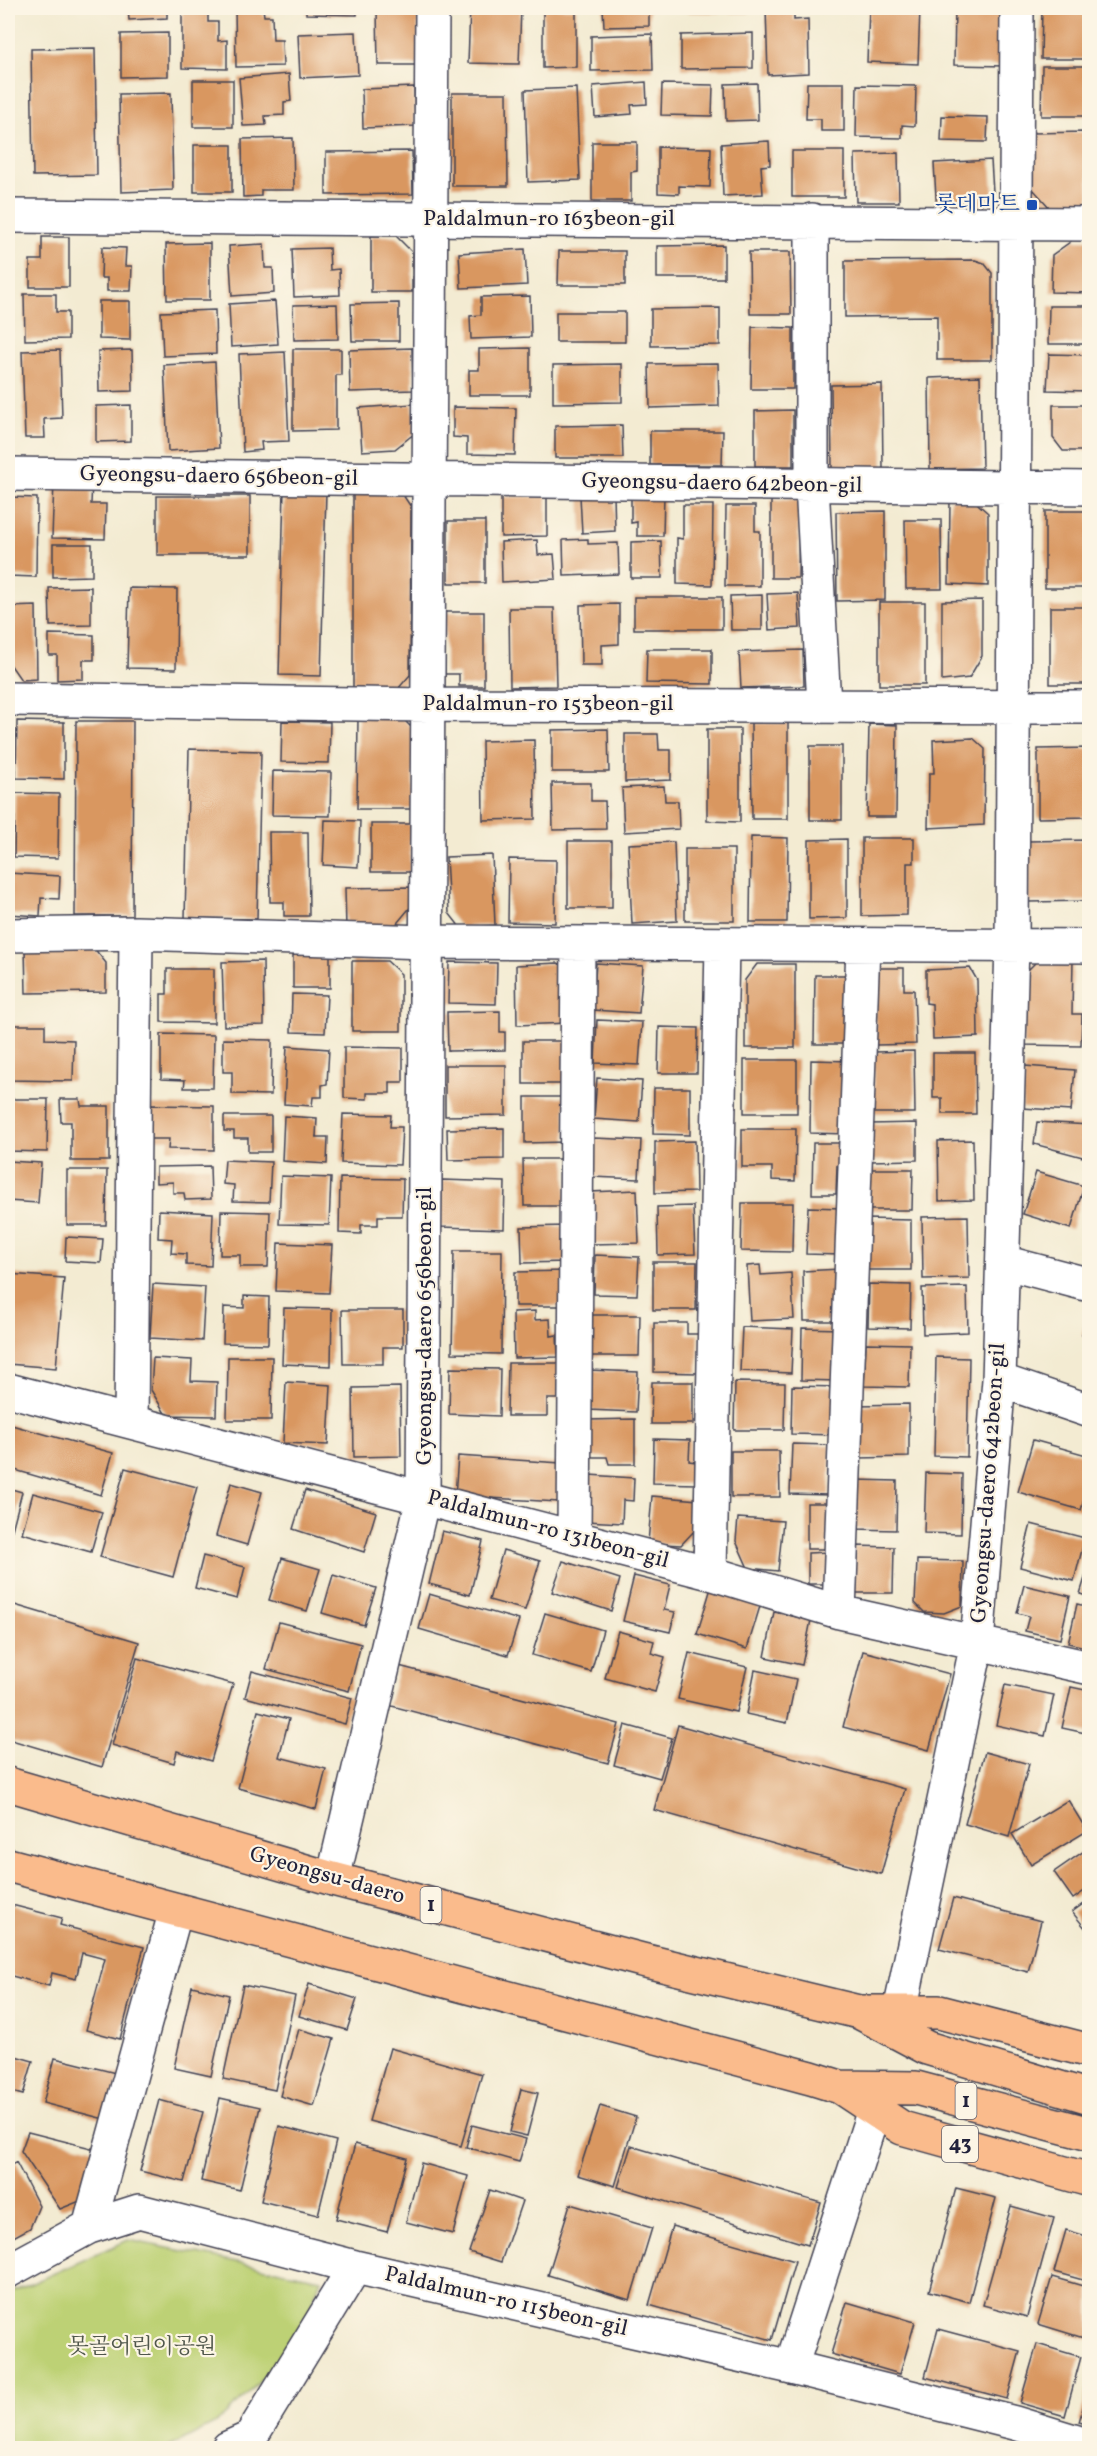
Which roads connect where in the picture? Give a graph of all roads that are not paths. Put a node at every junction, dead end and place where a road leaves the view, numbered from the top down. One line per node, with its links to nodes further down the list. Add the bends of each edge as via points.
1 (432, 8): 4 (street, Gyeongsu-daero 656beon-gil)
2 (1017, 8): 6 (street, Gyeongsu-daero 642beon-gil)
3 (8, 216): 4 (street, Paldalmun-ro 163beon-gil)
4 (431, 218): 5 (street, Paldalmun-ro 163beon-gil); 9 (street, Gyeongsu-daero 656beon-gil)
5 (812, 220): 6 (street, Paldalmun-ro 163beon-gil); 10 (street)
6 (1017, 222): 7 (street, Paldalmun-ro 163beon-gil); 11 (street, Gyeongsu-daero 642beon-gil)
7 (1089, 224)
8 (8, 474): 9 (street, Gyeongsu-daero 656beon-gil)
9 (430, 480): 10 (street, Gyeongsu-daero 642beon-gil); 14 (street, Gyeongsu-daero 656beon-gil)
10 (812, 485): 11 (street, Gyeongsu-daero 642beon-gil); 15 (street)
11 (1015, 488): 12 (street, Gyeongsu-daero 642beon-gil); 16 (street, Gyeongsu-daero 642beon-gil)
12 (1089, 488)
13 (8, 699): 14 (street, Paldalmun-ro 153beon-gil)
14 (429, 705): 15 (street, Paldalmun-ro 153beon-gil); 20 (street, Gyeongsu-daero 656beon-gil)
15 (824, 705): 16 (street, Paldalmun-ro 153beon-gil)
16 (1014, 705): 17 (street, Paldalmun-ro 153beon-gil); 24 (street, Gyeongsu-daero 642beon-gil)
17 (1089, 707)
18 (136, 933): 19 (street); 20 (street); 31 (street)
19 (8, 935)
20 (427, 942): 21 (street); 32 (street, Gyeongsu-daero 656beon-gil)
21 (578, 943): 22 (street); 33 (street)
22 (722, 944): 23 (street); 34 (street)
23 (863, 945): 24 (street); 35 (street)
24 (1012, 946): 25 (street); 26 (street, Gyeongsu-daero 642beon-gil)
25 (1089, 946)
26 (1003, 1262): 27 (street); 28 (street, Gyeongsu-daero 642beon-gil)
27 (1089, 1286)
28 (999, 1380): 30 (street); 36 (street, Gyeongsu-daero 642beon-gil)
29 (8, 1390): 31 (street, Paldalmun-ro 131beon-gil)
30 (1089, 1411)
31 (131, 1421): 32 (street, Paldalmun-ro 131beon-gil)
32 (423, 1498): 33 (street, Paldalmun-ro 131beon-gil); 40 (street, Gyeongsu-daero 656beon-gil)
33 (574, 1537): 34 (street, Paldalmun-ro 131beon-gil)
34 (710, 1573): 35 (street, Paldalmun-ro 131beon-gil)
35 (839, 1612): 36 (street, Paldalmun-ro 131beon-gil)
36 (977, 1644): 37 (street, Paldalmun-ro 131beon-gil); 42 (street, Gyeongsu-daero 642beon-gil)
37 (1089, 1668)
38 (8, 1784): 40 (main road, Gyeongsu-daero / 1)
39 (8, 1865): 41 (main road, 1)
40 (333, 1879): 43 (main road, Gyeongsu-daero / 1)
41 (176, 1910): 45 (main road, 1); 50 (street)
42 (900, 2011): 43 (main road, Gyeongsu-daero); 44 (main road, Gyeongsu-daero, via 939,2012)
43 (859, 2012): 46 (main road, Gyeongsu-daero / 1, via 927,2048)
44 (1089, 2051)
45 (840, 2087): 47 (main road, 43); 48 (main road, 1, via 916,2088)
46 (1089, 2097)
47 (874, 2110): 49 (main road, 43, via 902,2128); 53 (street)
48 (1089, 2134)
49 (1089, 2180)
50 (89, 2227): 51 (street, Paldalmun-ro 115beon-gil, via 139,2211); 52 (street, Paldalmun-ro 115beon-gil)
51 (355, 2267): 53 (street, Paldalmun-ro 115beon-gil); 55 (street)
52 (8, 2271)
53 (791, 2367): 54 (street, Paldalmun-ro 115beon-gil)
54 (1013, 2436): 56 (street, Paldalmun-ro 115beon-gil)
55 (244, 2445)
56 (1089, 2445)

